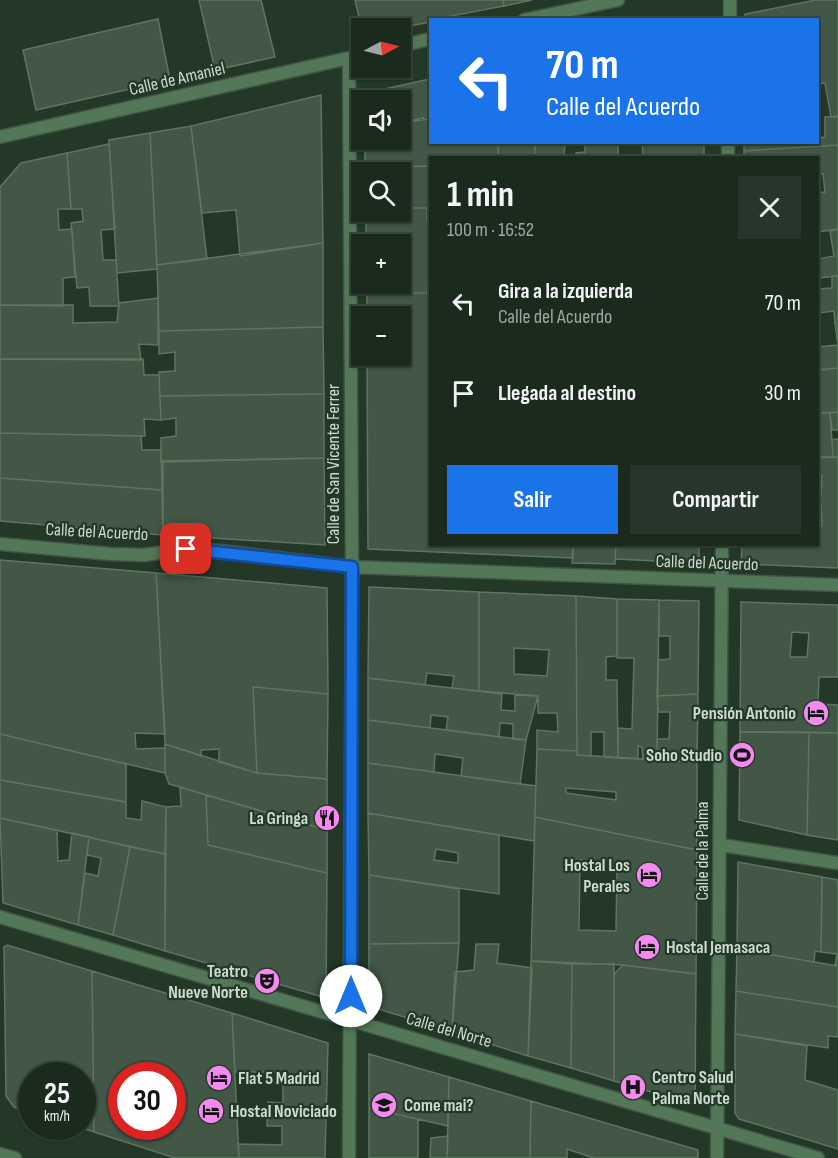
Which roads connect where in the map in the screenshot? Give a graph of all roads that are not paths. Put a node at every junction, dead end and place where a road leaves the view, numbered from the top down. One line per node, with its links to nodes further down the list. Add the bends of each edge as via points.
1 (618, 0): 3 (street)
2 (730, 0): 4 (street)
3 (533, 18)
4 (730, 18)
5 (429, 39): 6 (street)
6 (411, 43)
7 (349, 58): 8 (street, Calle de Amaniel); 11 (street, Calle de San Vicente Ferrer)
8 (0, 137)
9 (0, 544): 11 (street, Calle del Acuerdo, via 111,554 221,551)
10 (723, 546): 12 (street, Calle de la Palma)
11 (352, 567): 12 (street, Calle del Acuerdo); 17 (street, Calle de San Vicente Ferrer)
12 (722, 582): 13 (street, Calle del Acuerdo); 14 (street, Calle de la Palma)
13 (838, 585)
14 (721, 845): 15 (street); 18 (street, Calle de la Palma)
15 (838, 863)
16 (0, 917): 17 (street, Calle del Norte)
17 (351, 1020): 18 (street, Calle del Norte); 21 (street, Calle de San Vicente Ferrer)
18 (717, 1127): 22 (street, Calle de la Palma); 23 (street, Calle del Norte)
19 (0, 1154): 20 (street)
20 (15, 1158)
21 (349, 1158)
22 (717, 1158)
23 (818, 1158)

